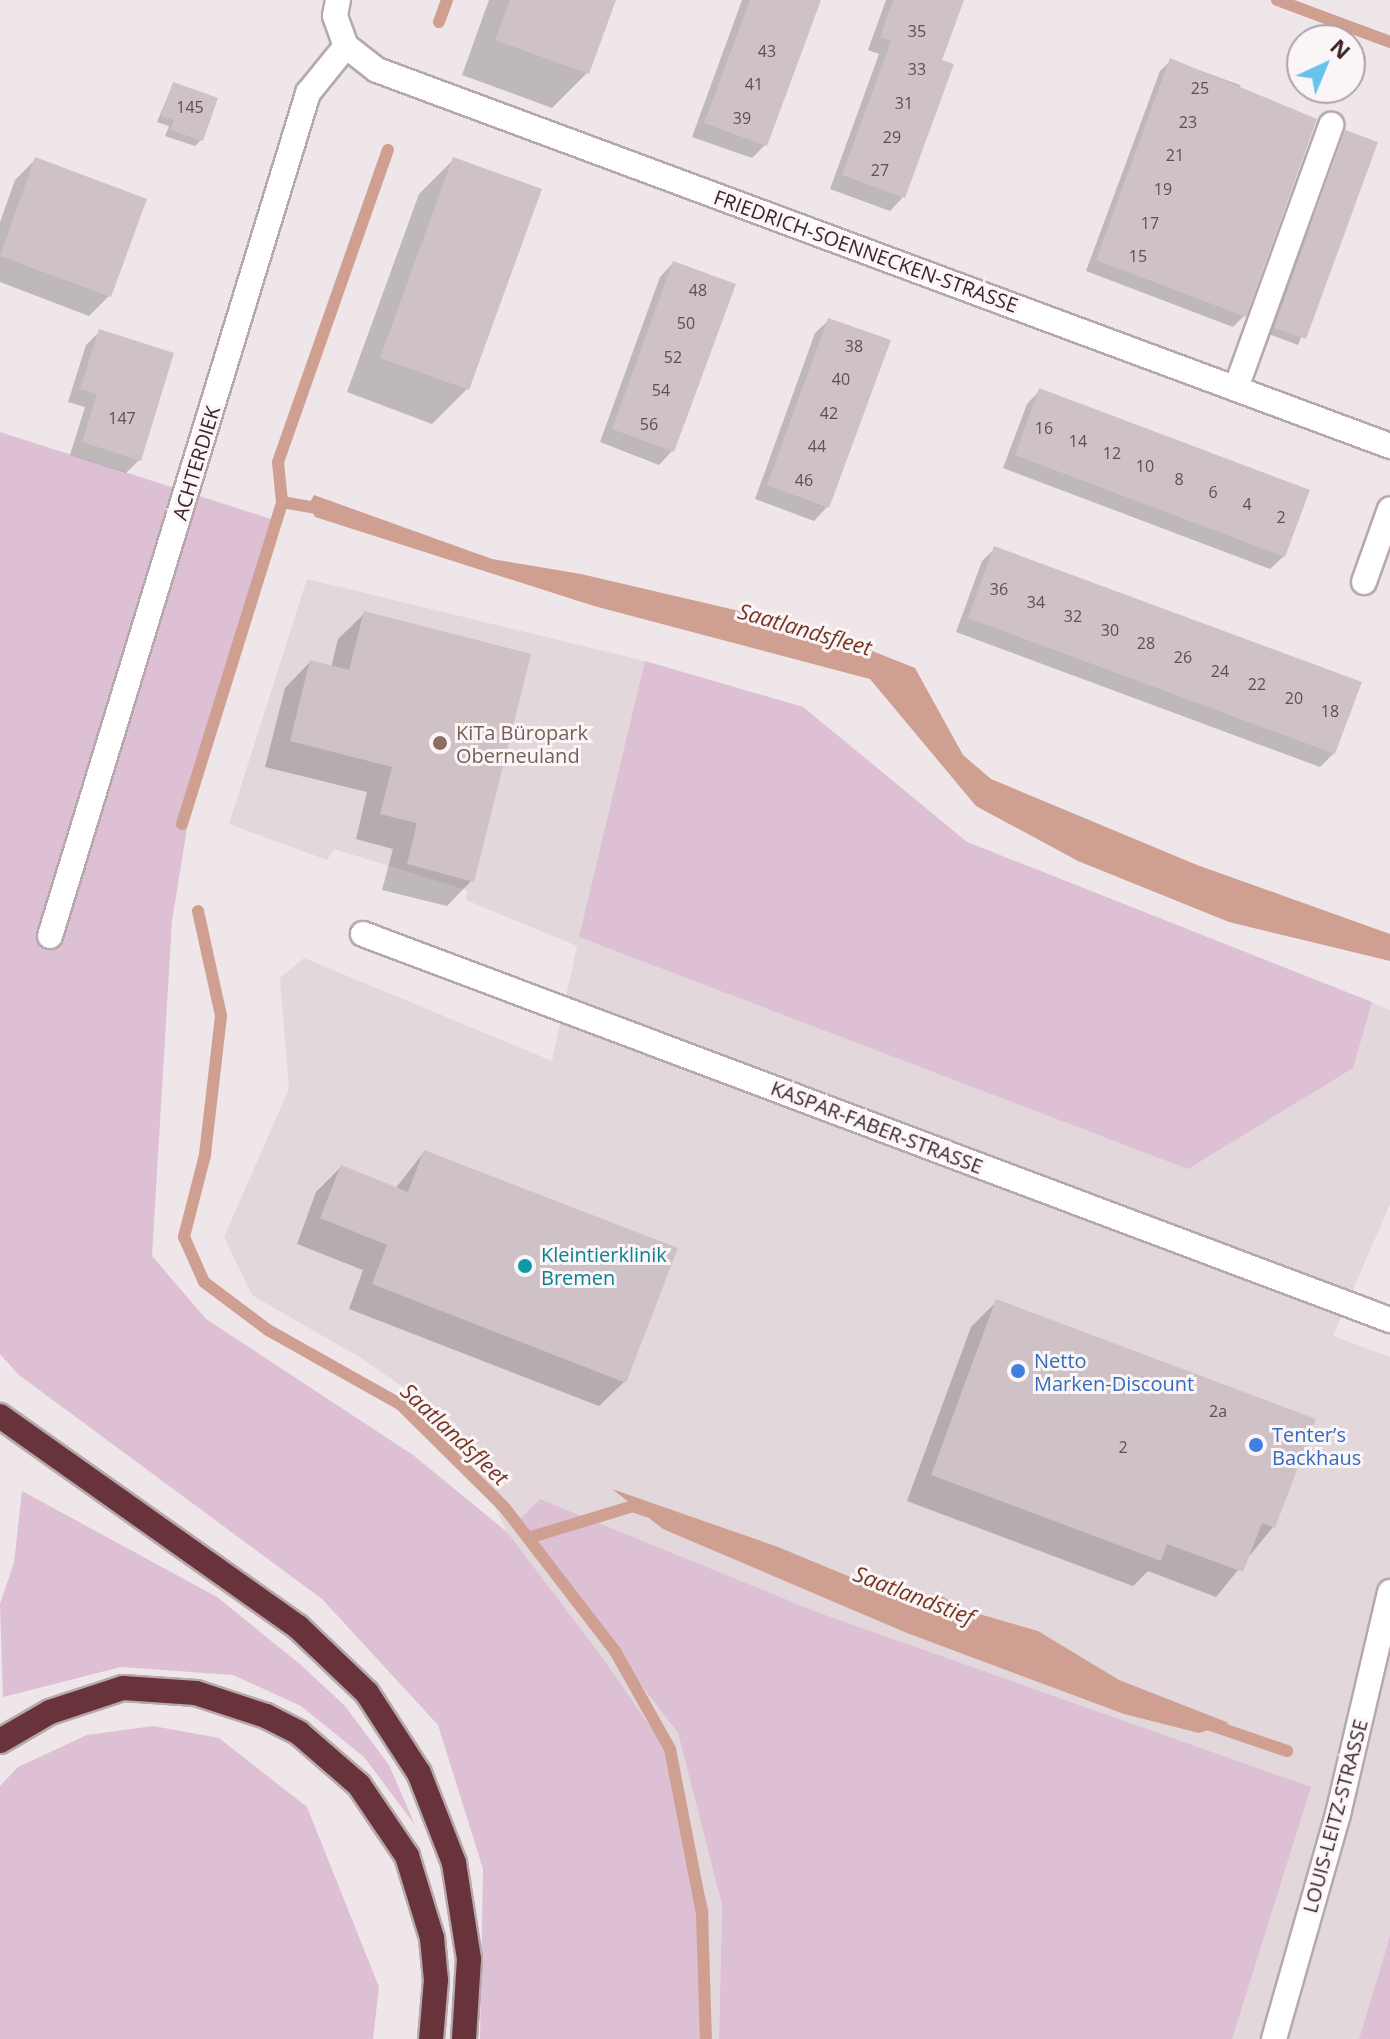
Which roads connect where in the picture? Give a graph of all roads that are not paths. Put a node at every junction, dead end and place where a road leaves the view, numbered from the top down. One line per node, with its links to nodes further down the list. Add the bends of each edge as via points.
1 (338, 0): 2 (street, via 335,16)
2 (346, 46): 4 (street, FRIEDRICH-SOENNECKEN-STRASSE, via 377,70); 9 (street, ACHTERDIEK, via 308,93)
3 (1331, 125): 4 (street)
4 (1236, 388): 5 (street, FRIEDRICH-SOENNECKEN-STRASSE)
5 (1390, 446)
6 (1390, 509): 7 (street)
7 (1364, 582)
8 (363, 934): 10 (street, KASPAR-FABER-STRASSE)
9 (50, 936)
10 (1390, 1320)
11 (0, 1416): 15 (highway, via 298,1627 367,1693 419,1773 454,1863 469,1959)
12 (1390, 1592): 16 (street, LOUIS-LEITZ-STRASSE, via 1338,1814)
13 (0, 1741): 14 (highway, via 50,1712 123,1688 208,1696 299,1733 359,1785 407,1856 432,1938 436,1980)
14 (431, 2039)
15 (464, 2039)
16 (1274, 2039)

